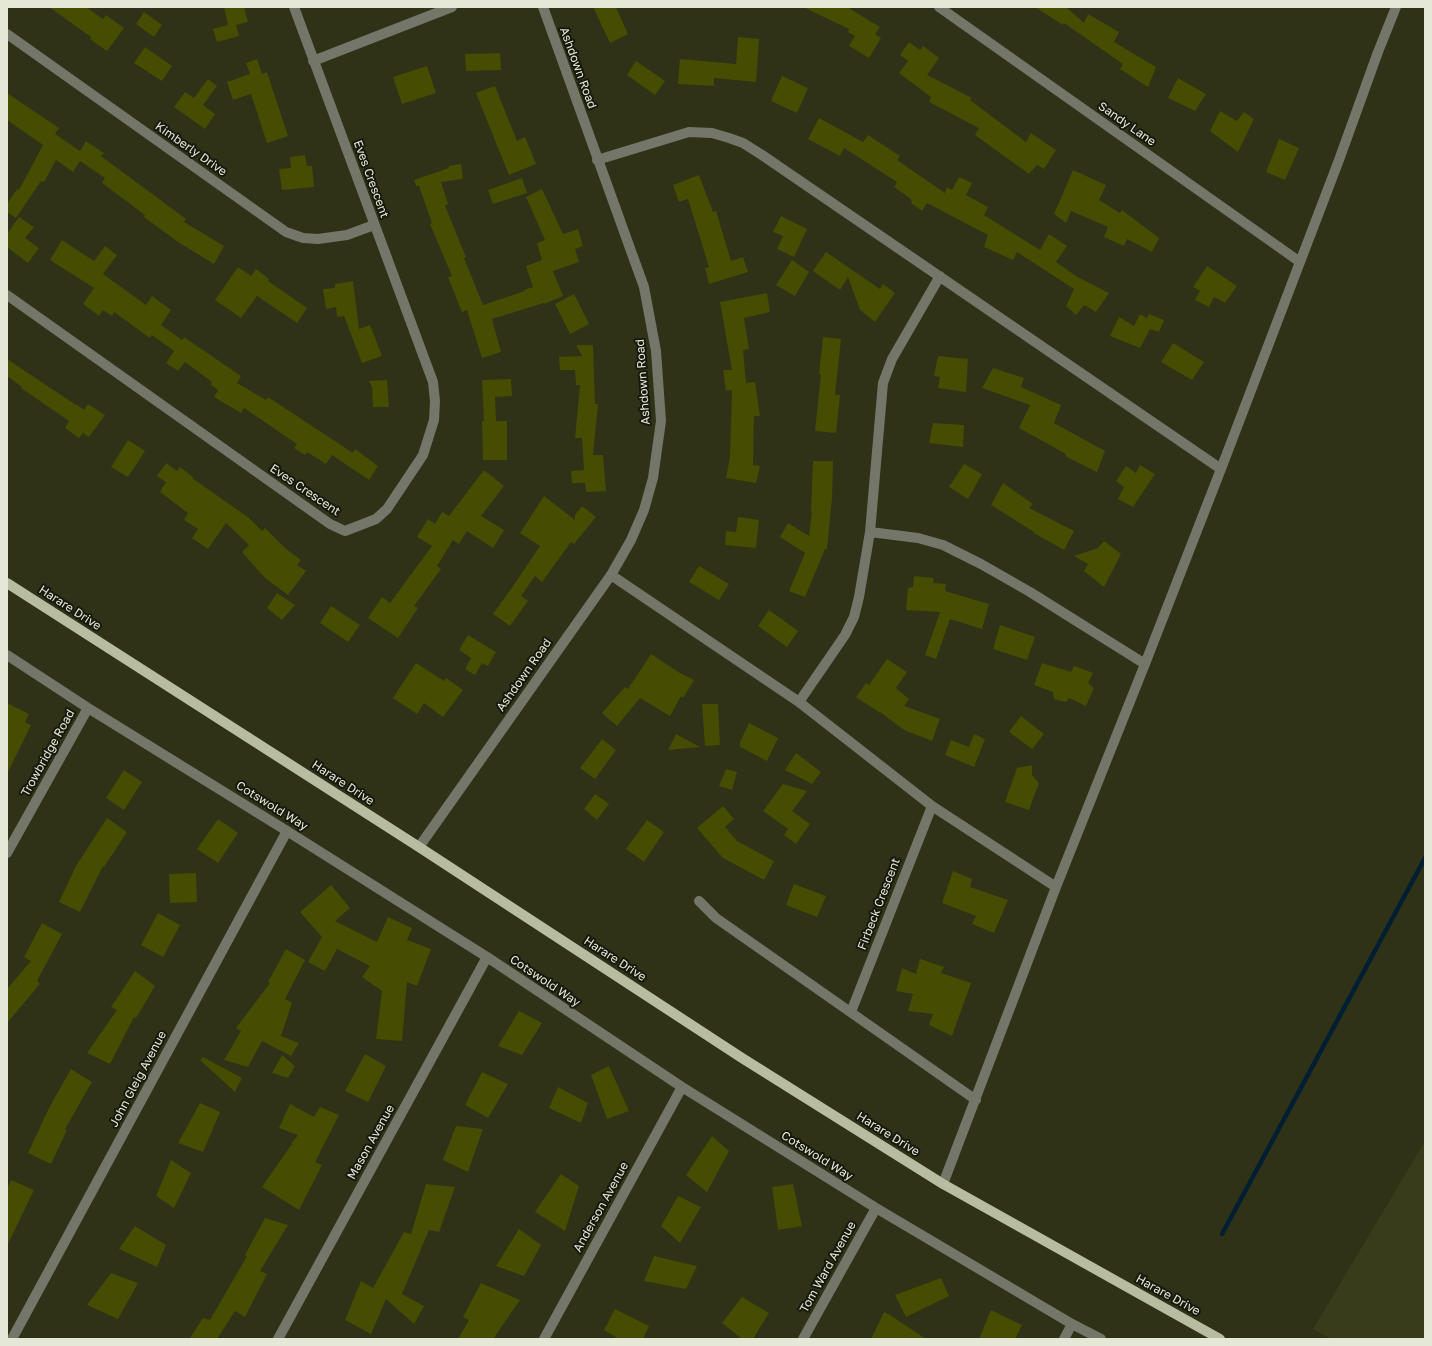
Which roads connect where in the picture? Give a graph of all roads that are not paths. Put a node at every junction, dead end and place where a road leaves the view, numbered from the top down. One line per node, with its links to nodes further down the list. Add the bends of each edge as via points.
1 (294, 7): 7 (street, Eves Crescent)
2 (452, 7): 7 (street)
3 (543, 7): 8 (street, Ashdown Road)
4 (940, 7): 10 (street, Sandy Lane)
5 (1396, 7): 10 (street)
6 (7, 34): 9 (street, Kimberly Drive, via 286,232 303,238 318,239 347,235)
7 (314, 61): 9 (street, Eves Crescent)
8 (597, 160): 11 (street, via 689,132 712,133 729,138 762,155); 15 (street, Ashdown Road, via 644,287 656,351 661,421 653,478 644,510)
9 (374, 225): 12 (street, Eves Crescent, via 433,382 434,420 423,455 387,510 376,519 345,531 330,524)
10 (1300, 262): 13 (street)
11 (940, 276): 13 (street); 14 (street, via 892,359 884,383)
12 (7, 295)
13 (1221, 469): 18 (street)
14 (870, 532): 18 (street, via 918,538 943,545 1030,592); 19 (street, via 854,617 845,635)
15 (611, 575): 19 (street); 23 (street, Ashdown Road)
16 (7, 583): 23 (main road, Harare Drive)
17 (7, 655): 20 (street, Cotswold Way)
18 (1145, 664): 25 (street)
19 (799, 702): 21 (street)
20 (88, 708): 22 (street, Cotswold Way); 24 (street, Trowbridge Road)
21 (932, 806): 25 (street); 28 (street, Firbeck Crescent)
22 (287, 830): 27 (street, Cotswold Way); 34 (street, John Gleig Avenue)
23 (419, 847): 31 (main road, Harare Drive, via 742,1058)
24 (7, 854)
25 (1056, 887): 30 (street)
26 (699, 901): 28 (street, via 716,918)
27 (487, 957): 29 (street, Cotswold Way); 35 (street, Mason Avenue)
28 (851, 1012): 30 (street)
29 (682, 1087): 32 (street, Cotswold Way); 36 (street, Anderson Avenue)
30 (976, 1100): 31 (street)
31 (944, 1184): 40 (main road, Harare Drive)
32 (876, 1208): 33 (street, Cotswold Way); 37 (street, Tom Ward Avenue)
33 (1072, 1324): 38 (street); 39 (street, Cotswold Way)
34 (12, 1339)
35 (278, 1339)
36 (544, 1339)
37 (803, 1339)
38 (1064, 1339)
39 (1101, 1339)
40 (1220, 1339)

